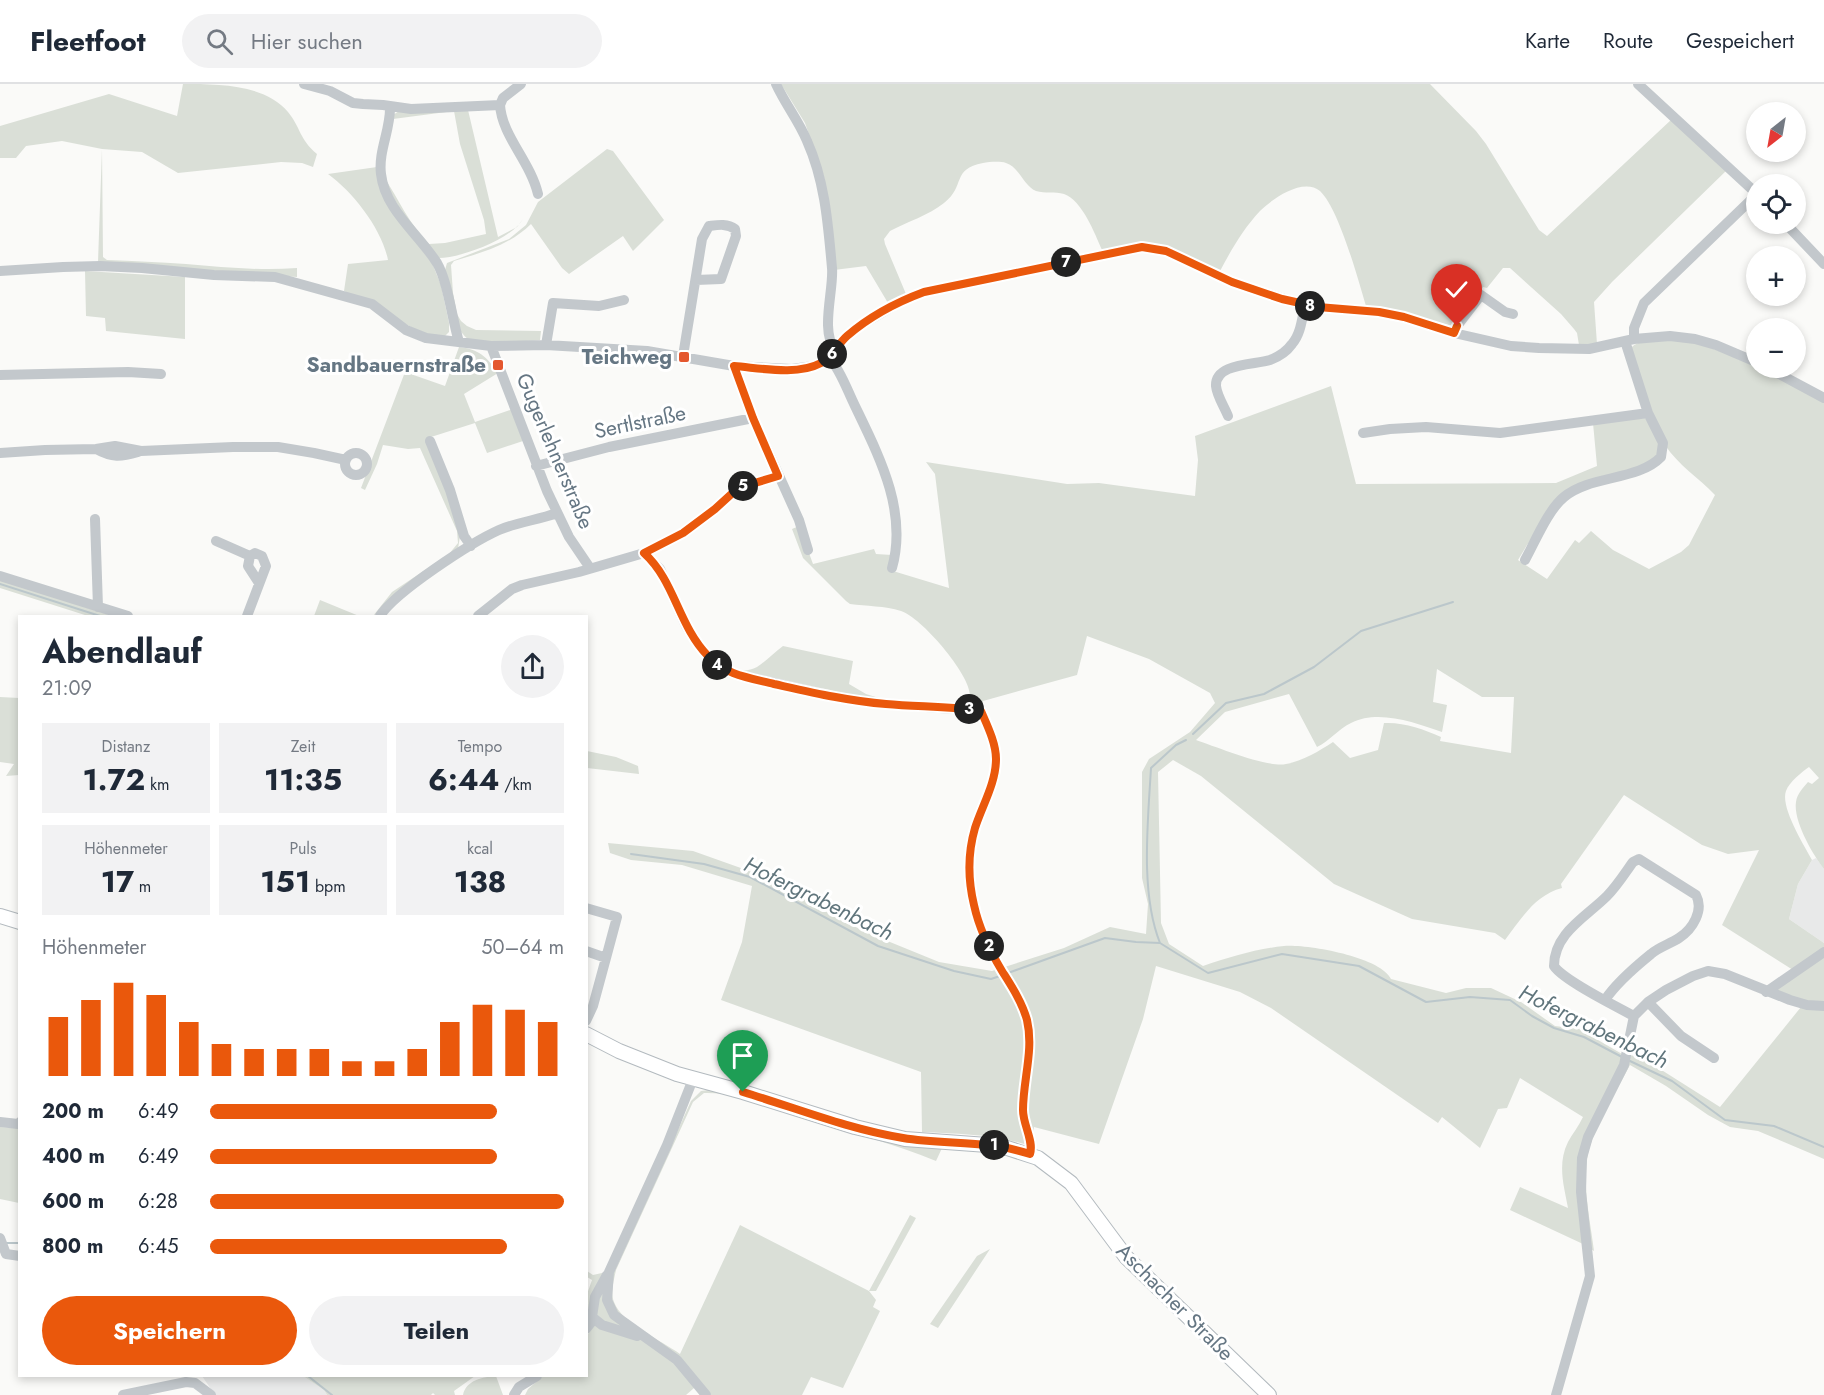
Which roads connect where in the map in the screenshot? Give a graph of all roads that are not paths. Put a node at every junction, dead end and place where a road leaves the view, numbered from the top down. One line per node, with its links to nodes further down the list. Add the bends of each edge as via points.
1 (304, 84): 6 (street, via 353,103)
2 (521, 84): 5 (street)
3 (776, 84): 22 (street, via 808,142 820,179 832,269)
4 (1638, 84): 7 (street)
5 (500, 105): 6 (street, via 411,109); 8 (street, via 507,130 528,164)
6 (390, 106): 19 (street, via 381,157 384,187 437,263)
7 (1746, 185)
8 (538, 194)
9 (1746, 204): 18 (street, via 1644,303)
10 (1796, 234): 11 (street)
11 (1824, 264)
12 (0, 271): 19 (street, via 100,266 275,277 372,304 414,335)
13 (696, 280): 13 (street, via 704,232 709,226 731,226 736,236 721,279); 23 (street)
14 (624, 300): 20 (street, via 599,306 553,303)
15 (1305, 305): 17 (street, via 1379,312); 22 (street, via 1232,282 1166,251 1142,247 924,292 870,320 848,335); 32 (street, via 1298,334 1286,351 1270,360 1219,374 1218,393)
16 (1513, 314): 17 (street, via 1482,295)
17 (1454, 333): 18 (street, via 1539,348 1589,348)
18 (1630, 340): 24 (street, via 1670,336 1695,339); 31 (street)
19 (459, 342): 21 (street)
20 (546, 345): 21 (street); 23 (street)
21 (491, 346): 38 (street, Gugerlehnerstraße)
22 (832, 353): 25 (street, via 813,366 792,369); 49 (street, via 889,483 896,531)
23 (683, 357): 25 (street)
24 (1746, 358)
25 (734, 366): 33 (street)
26 (161, 374): 27 (street)
27 (0, 375)
28 (1787, 378): 30 (street)
29 (1824, 384): 30 (street)
30 (1820, 396)
31 (1648, 413): 34 (street, via 1500,433 1426,428); 47 (street, via 1663,443 1661,457 1650,466 1564,497)
32 (1228, 416)
33 (753, 418): 38 (street, Sertlstraße); 39 (street)
34 (1363, 433)
35 (430, 441): 43 (street)
36 (0, 453): 37 (street, via 96,449 122,457 141,451 278,447)
37 (345, 460)
38 (536, 466): 40 (street, Gugerlehnerstraße)
39 (778, 476): 44 (street); 45 (street, via 738,488 683,533)
40 (557, 513): 43 (street, via 501,530); 48 (street, Gugerlehnerstraße)
41 (95, 519): 52 (street)
42 (216, 541): 46 (street)
43 (471, 546): 55 (street, via 393,601)
44 (808, 550)
45 (644, 553): 48 (street); 74 (street, via 660,569 697,643 714,663 732,673 845,699 981,711 996,758 989,793 975,829 970,878 981,928 1024,1010 1029,1037 1023,1113)
46 (250, 556): 51 (street, via 248,566); 51 (street, via 259,554 266,562)
47 (1525, 560)
48 (590, 568): 56 (street, via 512,589)
49 (892, 568)
50 (0, 576): 52 (street)
51 (259, 583): 54 (street)
52 (98, 607): 53 (street)
53 (125, 615)
54 (247, 615)
55 (381, 615)
56 (479, 615)
57 (588, 909): 62 (street, via 617,916)
58 (0, 916): 59 (street)
59 (18, 921)
60 (588, 952): 62 (street)
61 (1824, 952): 63 (street)
62 (606, 958): 67 (street)
63 (1766, 992): 65 (street, via 1708,971); 66 (street)
64 (1605, 1000): 64 (street, via 1560,974 1554,962 1567,932 1608,895 1639,859 1696,895 1698,911 1685,933 1651,953); 68 (street)
65 (1648, 1002): 68 (street); 70 (street, via 1681,1036)
66 (1824, 1006)
67 (588, 1017)
68 (1634, 1017): 88 (street, via 1625,1060 1582,1158 1581,1192 1590,1276)
69 (588, 1035): 71 (street, Aschacher Straße)
70 (1714, 1058)
71 (693, 1079): 74 (street, Aschacher Straße, via 890,1136 1001,1146); 77 (street)
72 (0, 1122): 73 (street)
73 (18, 1123)
74 (1030, 1154): 87 (street, Aschacher Straße, via 1071,1183 1131,1263)
75 (3, 1245): 76 (street)
76 (18, 1255)
77 (609, 1272): 78 (street, via 595,1297); 80 (street, via 606,1293 611,1311)
78 (594, 1319): 79 (street); 80 (street)
79 (588, 1326)
80 (646, 1338): 86 (street, via 677,1360)
81 (533, 1378): 85 (street)
82 (196, 1379): 83 (street); 84 (street)
83 (123, 1395)
84 (211, 1395)
85 (514, 1395)
86 (706, 1395)
87 (1269, 1395)
88 (1556, 1395)

